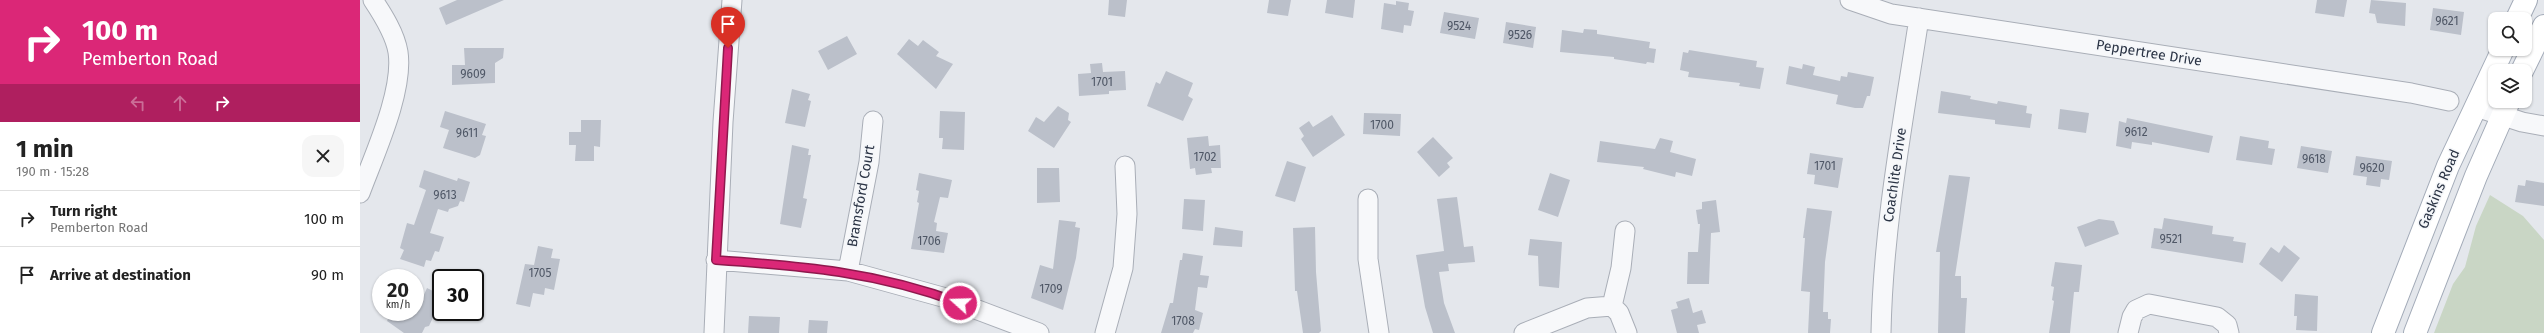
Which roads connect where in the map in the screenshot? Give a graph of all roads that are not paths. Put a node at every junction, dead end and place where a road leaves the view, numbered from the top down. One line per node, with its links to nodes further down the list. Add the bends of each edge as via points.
1 (373, 0): 17 (street, via 390,28 398,52 399,83)
2 (732, 0): 20 (street)
3 (1850, 0): 6 (street, Peppertree Drive, via 1891,14)
4 (2526, 0): 5 (main road)
5 (2520, 12)
6 (1919, 18): 10 (street, Peppertree Drive, via 2411,93); 29 (street, Coachlite Drive, via 1884,254)
7 (2544, 26): 9 (main road)
8 (2500, 56): 11 (main road, Gaskins Road)
9 (2525, 64)
10 (2449, 101)
11 (2476, 107): 12 (street); 32 (main road, Gaskins Road, via 2437,192)
12 (2488, 107)
13 (2506, 108): 15 (street); 33 (main road, Gaskins Road, via 2476,176)
14 (873, 121): 21 (street, Bramsford Court, via 869,162)
15 (2544, 126)
16 (1125, 166): 25 (street, via 1127,214 1123,268)
17 (360, 193)
18 (1368, 199): 26 (street, via 1368,259)
19 (1625, 231): 22 (street, via 1621,268)
20 (716, 260): 21 (street); 23 (street)
21 (848, 272): 24 (street, via 946,298)
22 (1612, 306): 27 (street, via 1587,308); 28 (street, via 1619,313)
23 (714, 333)
24 (1039, 333)
25 (1105, 333)
26 (1380, 333)
27 (1524, 333)
28 (1627, 333)
29 (1881, 333)
30 (2128, 333): 31 (street, via 2136,310 2149,304 2217,317 2227,325)
31 (2229, 333)
32 (2383, 333)
33 (2415, 333)

